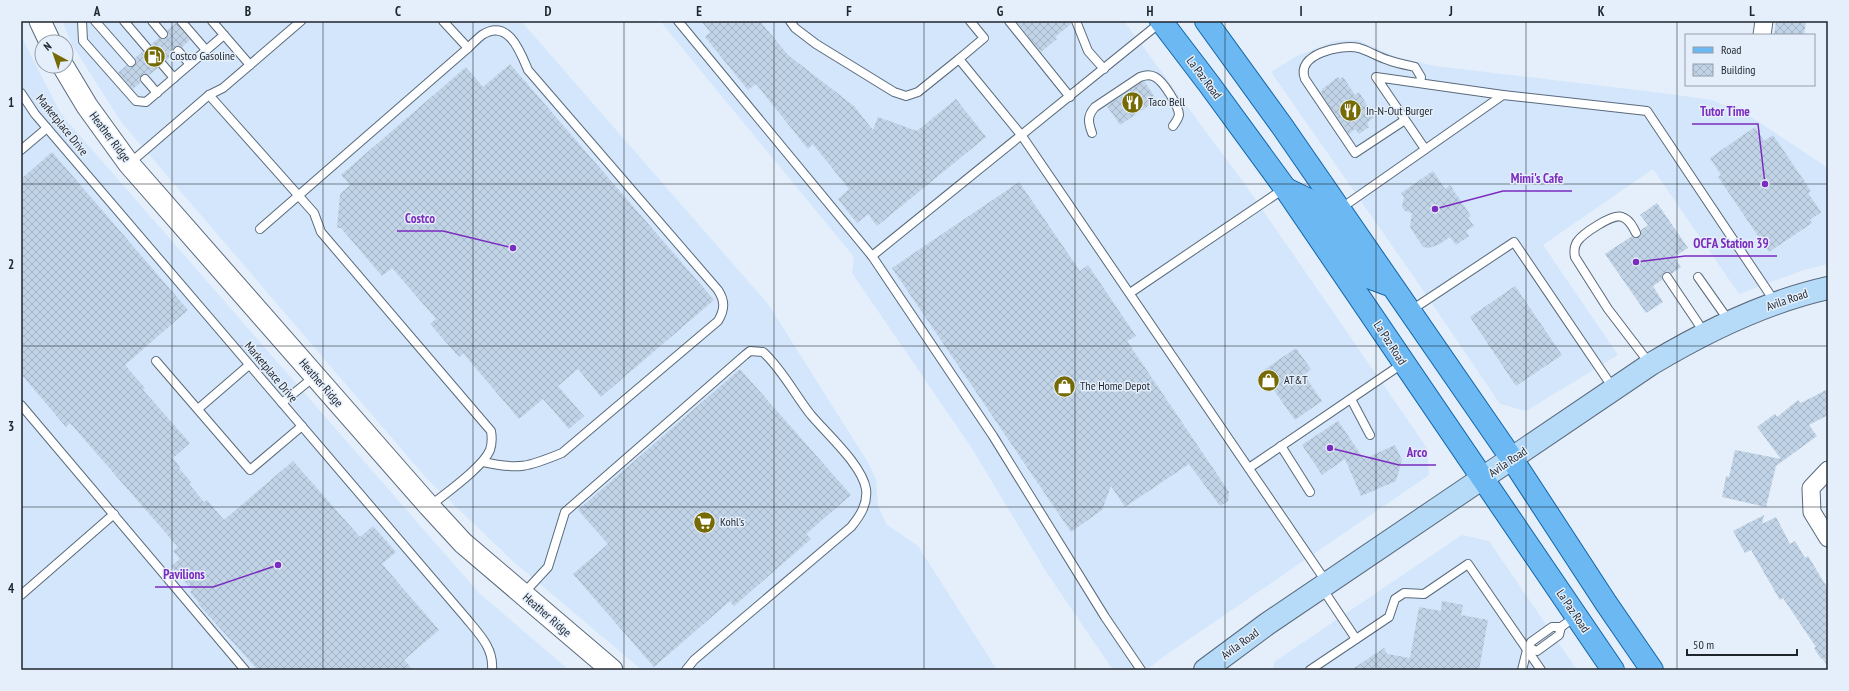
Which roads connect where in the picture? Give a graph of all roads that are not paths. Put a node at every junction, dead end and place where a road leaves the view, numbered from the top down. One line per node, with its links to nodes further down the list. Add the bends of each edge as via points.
1 (40, 21): 18 (street)
2 (82, 21): 37 (lane, via 83,41 136,101 146,102)
3 (95, 21): 27 (lane)
4 (124, 21): 22 (lane)
5 (152, 21): 19 (lane)
6 (180, 21): 25 (lane)
7 (212, 21): 21 (lane)
8 (301, 21): 30 (lane)
9 (443, 21): 23 (lane)
10 (678, 21): 54 (lane)
11 (790, 21): 26 (lane, via 816,44 894,92 906,96 918,92)
12 (970, 21): 26 (lane, via 984,38)
13 (1009, 21): 40 (lane)
14 (1076, 21): 31 (lane, via 1088,51)
15 (1161, 21): 31 (lane); 49 (main road, La Paz Road)
16 (1206, 21): 51 (main road)
17 (1764, 21): 20 (street)
18 (46, 34)
19 (163, 34)
20 (1762, 34)
21 (224, 35): 25 (lane); 30 (lane)
22 (147, 48)
23 (468, 48): 50 (lane); 78 (lane, via 482,35 491,31 499,30 508,35 528,70 718,290 724,304 718,320 562,453 521,468)
24 (178, 50): 29 (lane)
25 (206, 50): 29 (lane)
26 (959, 59): 45 (lane)
27 (130, 62)
28 (162, 64): 33 (lane)
29 (190, 64): 33 (lane)
30 (250, 65): 38 (lane, via 223,88)
31 (1104, 69): 40 (lane)
32 (68, 74): 48 (street, Heather Ridge, via 87,106)
33 (174, 78): 37 (lane)
34 (145, 79): 37 (lane)
35 (1420, 83): 39 (lane); 41 (lane, via 1376,77); 41 (lane, via 1421,76 1415,67 1387,60 1358,48 1336,48 1326,51 1304,65 1302,73 1305,80 1355,153)
36 (21, 93): 43 (lane, Marketplace Drive)
37 (157, 93)
38 (209, 95): 48 (lane); 50 (lane)
39 (1503, 95): 46 (lane); 60 (lane, via 1647,111)
40 (1070, 97): 45 (lane)
41 (1405, 120): 46 (lane)
42 (1173, 126): 44 (lane, via 1178,120 1178,107 1161,81 1148,75 1140,76 1095,107 1089,114 1088,121)
43 (47, 128): 47 (lane); 67 (lane, Marketplace Drive)
44 (1092, 133)
45 (1022, 136): 54 (lane); 59 (lane)
46 (1425, 149): 51 (lane)
47 (21, 150)
48 (129, 164): 68 (street, Heather Ridge)
49 (1285, 188): 57 (main road, via 1315,203 1361,269 1371,278); 59 (lane); 65 (main road, La Paz Road)
50 (298, 196): 52 (lane); 78 (lane, via 314,214 321,232 486,424 492,439 491,448)
51 (1339, 209): 57 (main road)
52 (260, 229)
53 (1636, 233): 66 (lane, via 1629,221 1622,217 1608,219 1577,242 1574,257)
54 (872, 256): 97 (lane, via 993,436)
55 (1667, 277): 63 (lane)
56 (1698, 277): 62 (lane)
57 (1390, 285): 61 (main road)
58 (1828, 288): 60 (main road, Avila Road)
59 (1130, 293): 79 (lane)
60 (1776, 303): 62 (main road, Avila Road)
61 (1410, 312): 69 (lane, via 1514,242); 77 (main road)
62 (1729, 322): 63 (main road, Avila Road)
63 (1705, 334): 66 (main road, Avila Road)
64 (156, 361): 73 (lane)
65 (1403, 363): 70 (lane); 81 (main road, La Paz Road)
66 (1650, 364): 69 (main road, Avila Road)
67 (249, 365): 71 (lane, Marketplace Drive); 73 (lane)
68 (315, 376): 71 (lane); 83 (street, Heather Ridge)
69 (1613, 389): 77 (main road, Avila Road)
70 (1351, 399): 75 (lane); 76 (lane)
71 (282, 403): 74 (lane, Marketplace Drive)
72 (21, 405): 84 (lane)
73 (198, 409): 74 (lane, via 250,470)
74 (302, 426): 94 (lane, Marketplace Drive, via 485,641 492,656)
75 (1370, 435)
76 (1281, 446): 79 (lane); 82 (lane)
77 (1512, 459): 81 (main road, Avila Road); 102 (main road)
78 (483, 462): 83 (lane)
79 (1249, 468): 86 (lane)
80 (1828, 470): 85 (street, via 1811,488 1812,512)
81 (1483, 479): 86 (main road, Avila Road); 89 (main road, La Paz Road)
82 (1310, 492)
83 (429, 506): 87 (street, Heather Ridge, via 463,543)
84 (114, 514): 88 (lane); 93 (lane)
85 (1828, 538)
86 (1324, 585): 90 (lane); 92 (main road, Avila Road, via 1267,624)
87 (523, 594): 95 (street, Heather Ridge); 96 (lane, via 548,567 565,512 745,355 750,351 763,352 863,477 866,490 865,505 860,517 851,527 694,660)
88 (21, 595)
89 (1568, 621): 91 (lane, via 1552,627 1531,642); 101 (main road, La Paz Road)
90 (1356, 639): 91 (lane, via 1389,617 1395,600 1404,593 1424,594 1468,564); 98 (lane)
91 (1528, 649): 99 (lane); 100 (lane)
92 (1217, 666)
93 (245, 670)
94 (492, 670)
95 (612, 670)
96 (686, 670)
97 (1141, 670)
98 (1310, 670)
99 (1522, 670)
100 (1540, 670)
101 (1613, 670)
102 (1652, 670)

